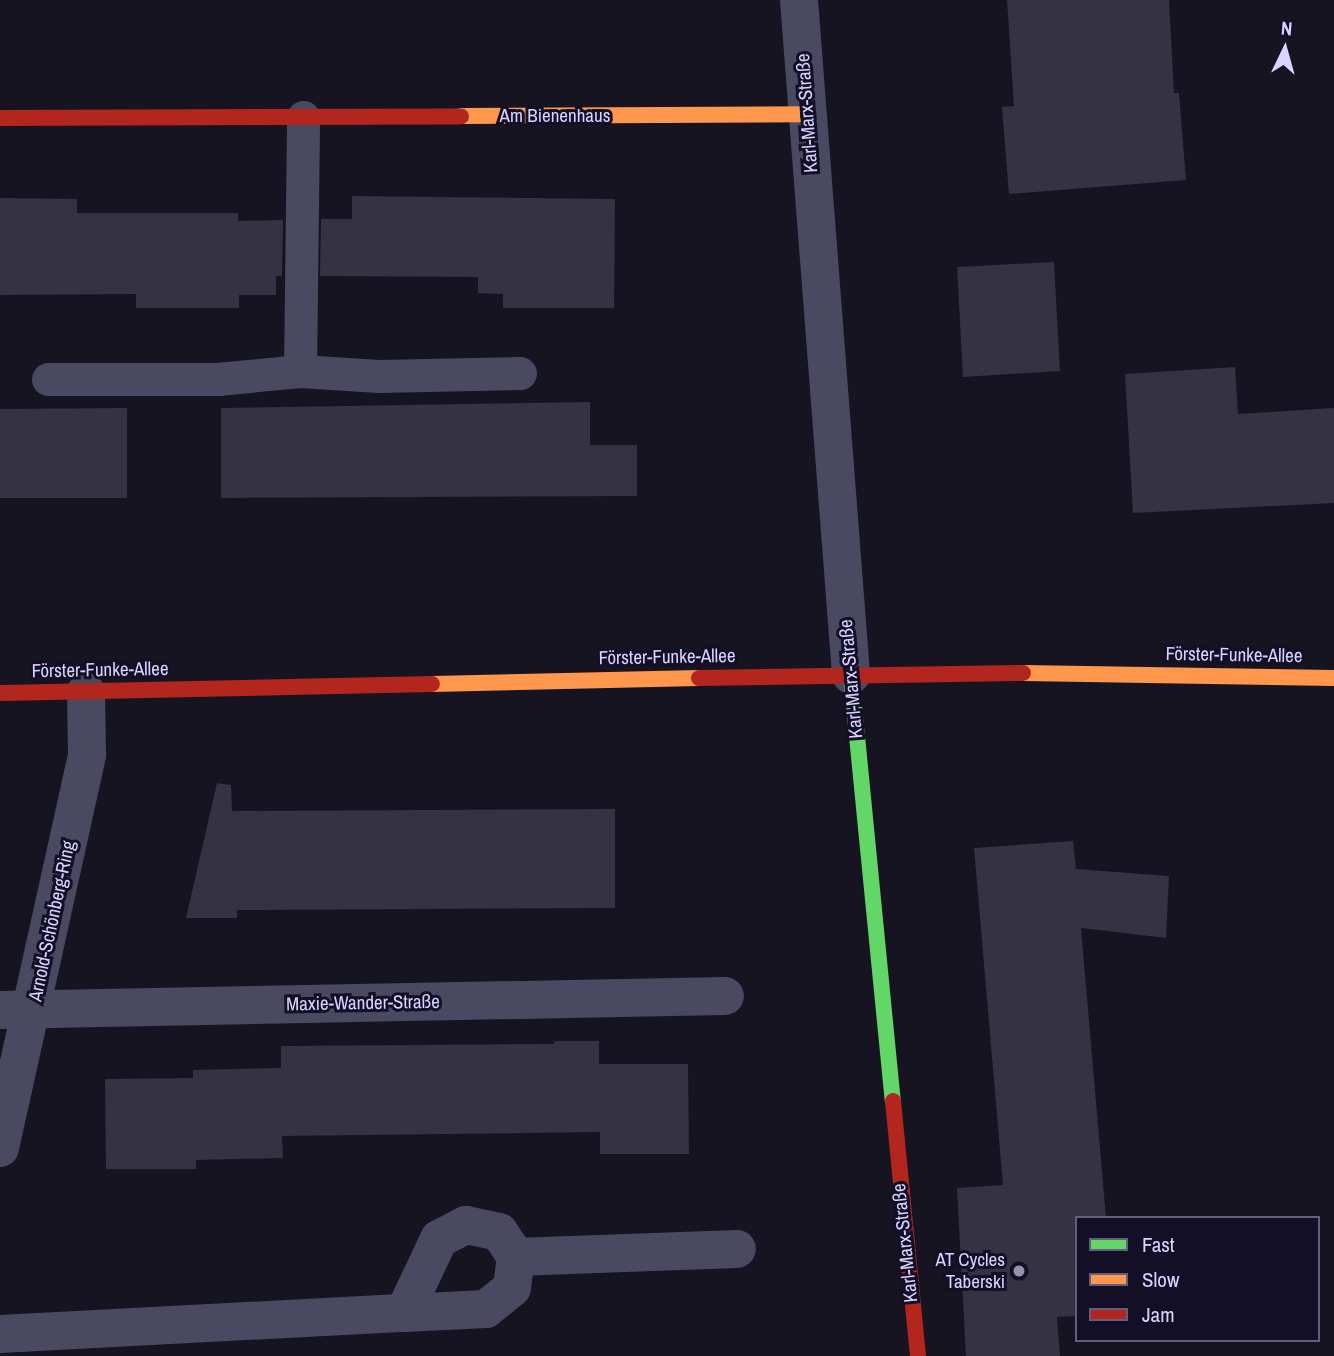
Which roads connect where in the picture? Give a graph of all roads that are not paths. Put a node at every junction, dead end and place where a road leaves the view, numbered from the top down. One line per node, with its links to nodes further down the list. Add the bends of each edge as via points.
1 (799, 0): 2 (street, Karl-Marx-Straße)
2 (807, 114): 3 (street, Am Bienenhaus); 8 (street, Karl-Marx-Straße)
3 (303, 117): 4 (street, Am Bienenhaus); 5 (lane)
4 (0, 118)
5 (300, 371): 6 (lane, via 379,376); 7 (lane, via 218,379)
6 (520, 373)
7 (48, 379)
8 (851, 674): 9 (street, Förster-Funke-Allee); 10 (street, Förster-Funke-Allee); 19 (street, Karl-Marx-Straße)
9 (1334, 678)
10 (86, 692): 11 (street, Förster-Funke-Allee); 13 (street, Arnold-Schönberg-Ring, via 88,754)
11 (0, 693)
12 (725, 996): 13 (street, Maxie-Wander-Straße)
13 (16, 1010): 14 (street, Arnold-Schönberg-Ring)
14 (0, 1147)
15 (737, 1249): 16 (street)
16 (516, 1257): 17 (street, via 512,1288 486,1309); 17 (street, via 499,1232 466,1225 439,1239)
17 (404, 1314): 18 (street)
18 (0, 1334)
19 (918, 1356)

